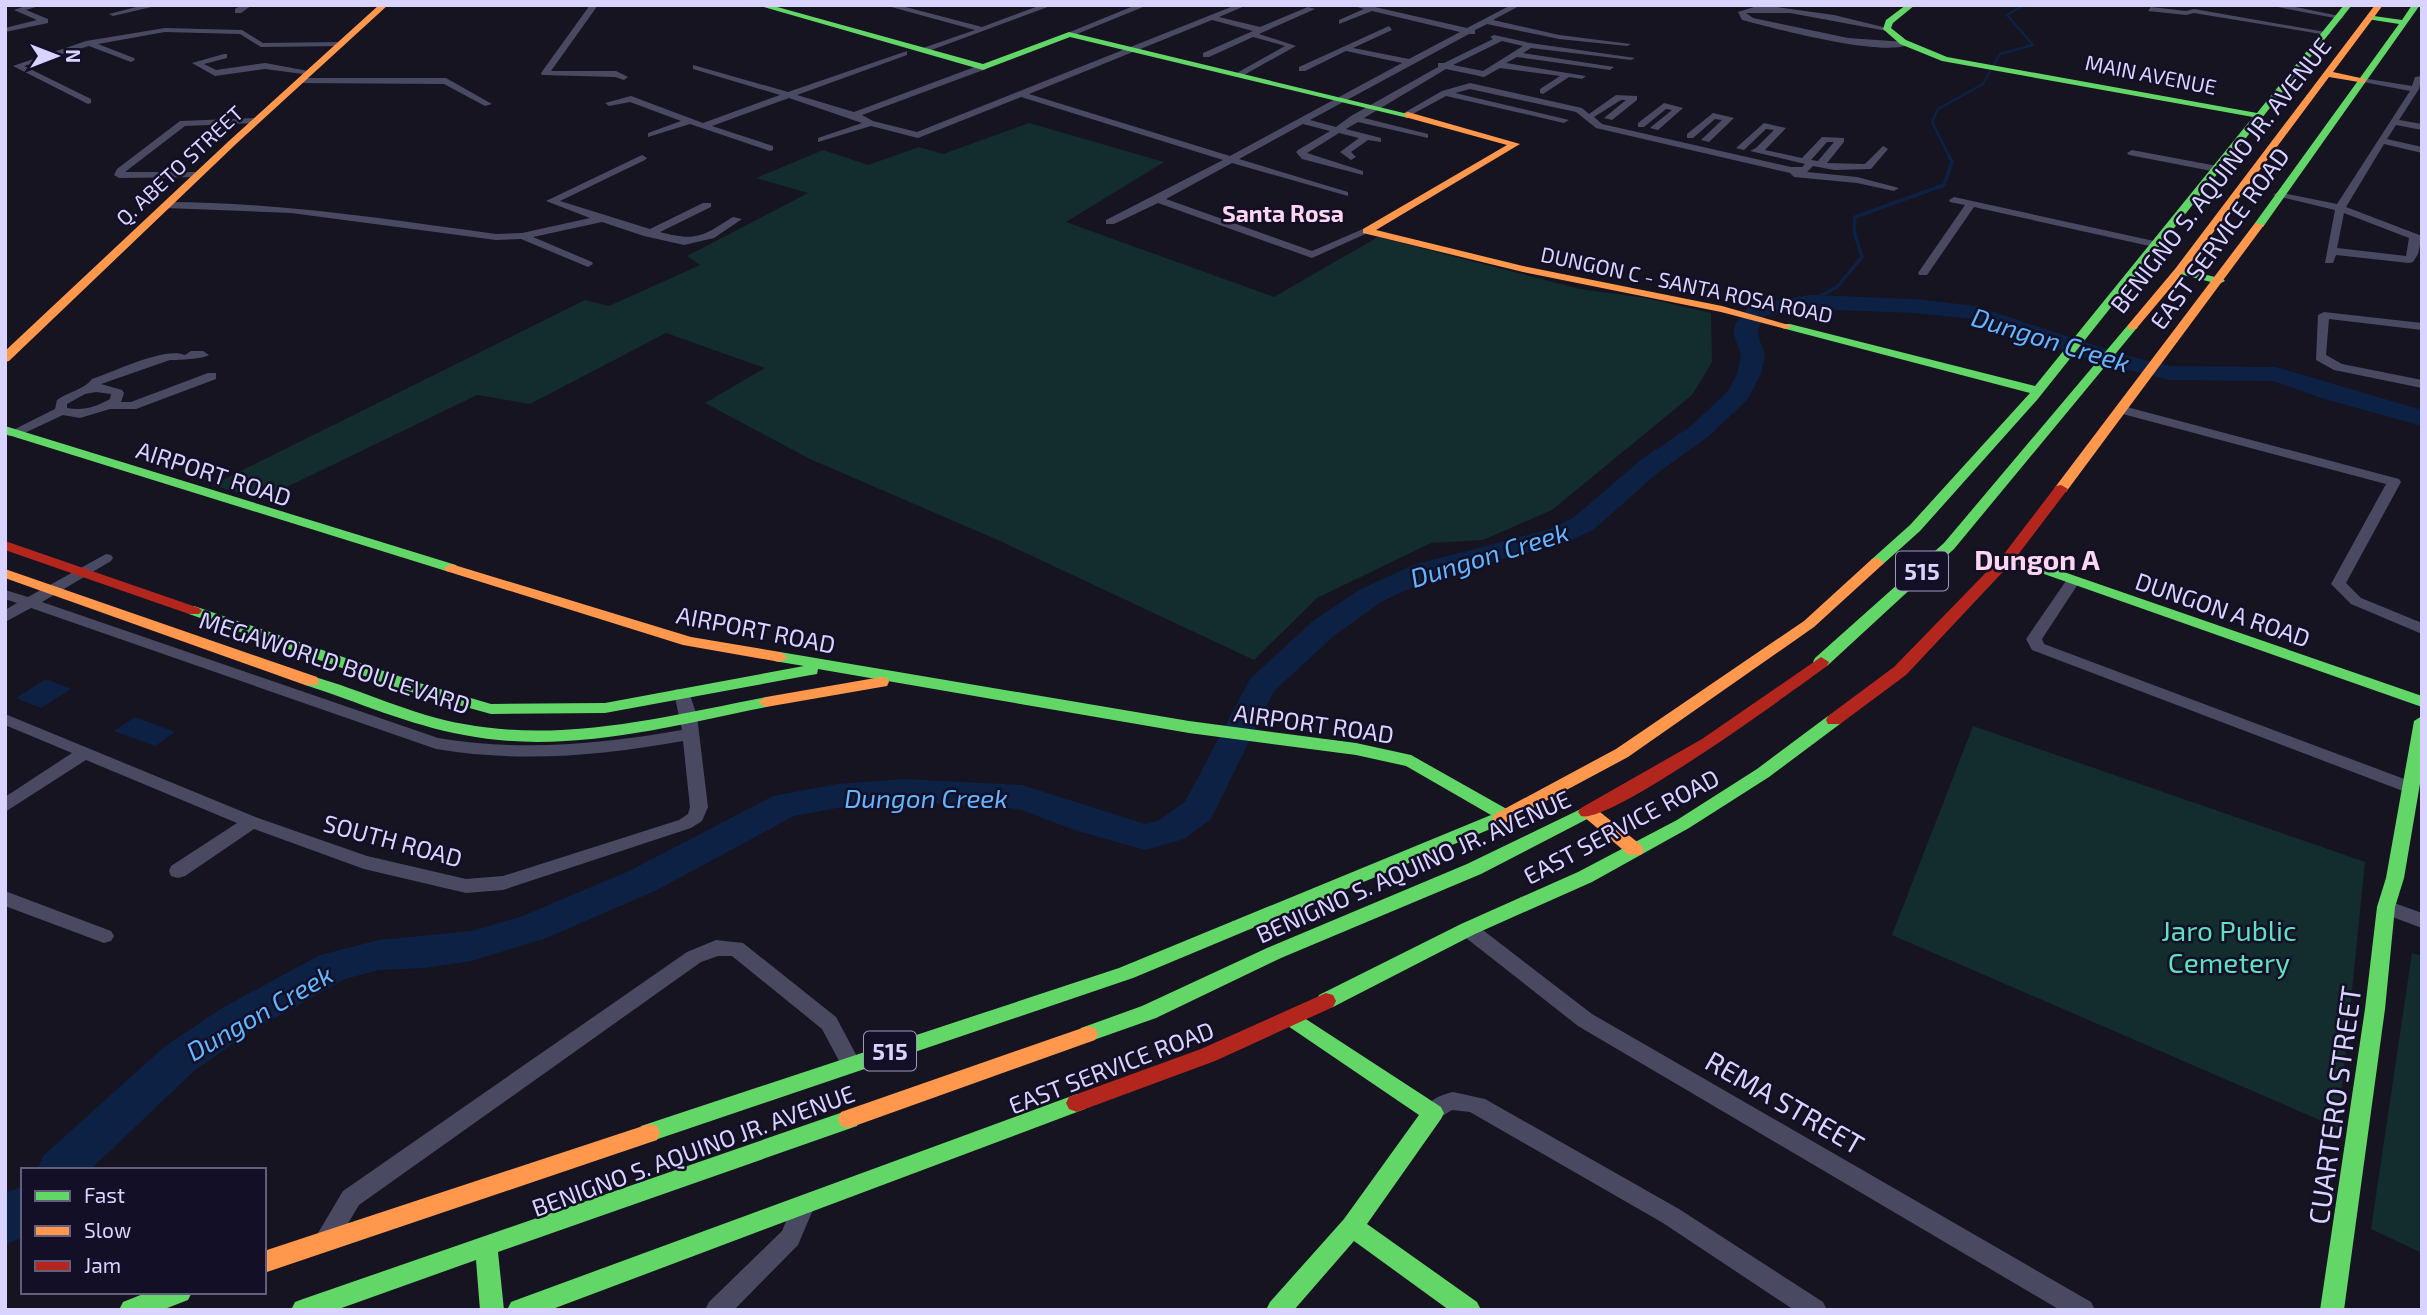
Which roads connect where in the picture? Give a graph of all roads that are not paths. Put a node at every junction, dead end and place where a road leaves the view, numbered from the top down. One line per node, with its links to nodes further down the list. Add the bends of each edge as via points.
1 (38, 5): 21 (street)
2 (156, 5): 28 (street)
3 (248, 5): 23 (street)
4 (384, 5): 44 (main road, Q. ABETO STREET)
5 (594, 5): 71 (street, via 545,73)
6 (761, 5): 48 (main road)
7 (888, 5): 34 (street)
8 (1015, 5): 22 (street)
9 (1049, 5): 22 (street)
10 (1144, 5): 40 (street)
11 (1244, 5): 29 (street)
12 (1355, 5): 19 (street)
13 (1517, 5): 30 (street)
14 (1911, 5): 35 (main road)
15 (2182, 5): 24 (street, via 2195,7)
16 (2271, 5): 25 (street)
17 (2416, 5): 32 (main road, EAST SERVICE ROAD)
18 (1311, 9): 37 (street)
19 (1371, 9): 31 (street); 38 (street)
20 (2151, 9): 24 (street)
21 (18, 10): 27 (street); 36 (street, via 47,19)
22 (1036, 10): 34 (street)
23 (238, 11)
24 (2194, 11): 39 (street)
25 (2344, 11): 39 (main road, BENIGNO S. AQUINO JR. AVENUE / 515)
26 (2375, 11): 32 (main road); 68 (main road, BENIGNO S. AQUINO JR. AVENUE / 515)
27 (5, 13)
28 (113, 13)
29 (1212, 19): 37 (street); 50 (street)
30 (1486, 21): 38 (street); 45 (street, via 1559,37)
31 (1342, 22)
32 (2402, 22): 73 (main road, EAST SERVICE ROAD)
33 (1389, 28): 49 (street)
34 (982, 29): 48 (street)
35 (1886, 29): 46 (main road, MAIN AVENUE); 46 (street, via 1771,6 1749,8 1742,15 1877,44)
36 (5, 30)
37 (1261, 30): 41 (street)
38 (1468, 31): 42 (street); 57 (street)
39 (2327, 33): 74 (main road, BENIGNO S. AQUINO JR. AVENUE / 515)
40 (1069, 34): 50 (main road); 62 (main road)
41 (1252, 34): 53 (street); 66 (street, via 1292,46)
42 (1502, 38): 47 (street); 61 (street)
43 (89, 43): 44 (street, via 164,30 242,32 261,45); 56 (street); 59 (street)
44 (341, 44): 70 (main road, Q. ABETO STREET)
45 (1627, 44)
46 (1906, 44): 92 (main road, MAIN AVENUE, via 1971,64)
47 (1530, 45): 52 (street); 55 (street)
48 (926, 50): 62 (main road)
49 (1347, 50): 57 (street); 65 (street)
50 (1132, 51): 66 (main road); 79 (street)
51 (904, 52): 78 (street)
52 (1515, 54): 58 (street); 63 (street)
53 (1206, 55)
54 (224, 56): 70 (street, via 196,63 215,73 265,66)
55 (1631, 58)
56 (131, 60)
57 (1412, 60): 61 (street); 81 (street)
58 (1499, 65): 61 (street, via 1480,74); 67 (street)
59 (16, 66): 64 (street); 82 (street)
60 (696, 66): 78 (street)
61 (1444, 66): 86 (street)
62 (983, 67): 89 (street)
63 (1610, 67)
64 (5, 69)
65 (1302, 69)
66 (1239, 74): 81 (main road)
67 (1569, 74): 69 (street); 75 (street)
68 (2328, 74): 73 (main road); 80 (main road, BENIGNO S. AQUINO JR. AVENUE / 515)
69 (1582, 76)
70 (305, 77): 85 (street, via 446,80); 93 (main road, Q. ABETO STREET)
71 (624, 77)
72 (2422, 78): 76 (street)
73 (2362, 80): 76 (street); 128 (main road, EAST SERVICE ROAD)
74 (2282, 89): 80 (main road); 92 (main road, BENIGNO S. AQUINO JR. AVENUE / 515)
75 (1543, 91)
76 (2414, 91): 84 (street)
77 (1445, 93): 88 (street); 94 (street); 121 (street, via 1469,86 1579,110 1599,127 1791,170 1798,176)
78 (789, 94): 89 (street); 100 (street)
79 (1020, 94): 98 (street, via 918,135); 120 (street)
80 (2312, 95): 129 (main road, BENIGNO S. AQUINO JR. AVENUE / 515)
81 (1343, 97): 86 (main road); 95 (street)
82 (88, 101)
83 (610, 103): 96 (street, via 631,99)
84 (2405, 103): 87 (street); 97 (street)
85 (488, 104)
86 (1375, 106): 88 (main road); 90 (street)
87 (2422, 106)
88 (1406, 114): 139 (main road, via 1515,144)
89 (853, 115): 98 (street)
90 (1354, 118): 103 (street); 105 (street)
91 (1609, 118): 99 (street)
92 (2258, 118): 122 (main road, BENIGNO S. AQUINO JR. AVENUE / 515)
93 (256, 120): 124 (main road, Q. ABETO STREET); 124 (street, via 178,125 119,175)
94 (1564, 120)
95 (1301, 121): 103 (street); 120 (street)
96 (687, 122): 100 (street); 104 (street)
97 (2394, 122): 101 (street); 111 (street)
98 (870, 123): 108 (street)
99 (1641, 125): 102 (street); 102 (street, via 1664,106 1679,107)
100 (703, 126): 112 (street)
101 (2422, 127)
102 (1655, 128): 106 (street)
103 (1334, 130): 107 (street); 123 (street, via 1301,154)
104 (651, 135)
105 (1425, 136)
106 (1690, 136): 110 (street); 110 (street, via 1713,116 1728,118)
107 (1367, 137): 109 (street); 118 (street, via 1345,152)
108 (821, 140)
109 (1378, 140)
110 (1706, 140): 113 (street)
111 (2381, 141): 115 (street); 135 (street)
112 (770, 148)
113 (1741, 148): 116 (street); 116 (street, via 1765,126 1781,128)
114 (1882, 149): 121 (street, via 1868,167)
115 (2422, 150)
116 (1758, 152): 121 (street)
117 (2132, 153): 122 (street)
118 (1351, 156)
119 (642, 158): 136 (street, via 551,201)
120 (1232, 160): 127 (street); 130 (street)
121 (1810, 167): 125 (street)
122 (2217, 169): 126 (main road, BENIGNO S. AQUINO JR. AVENUE / 515)
123 (1360, 173)
124 (198, 175): 133 (main road, Q. ABETO STREET)
125 (1894, 188)
126 (2201, 191): 129 (main road); 143 (main road, BENIGNO S. AQUINO JR. AVENUE / 515)
127 (1344, 194)
128 (2278, 195): 135 (street); 147 (main road, EAST SERVICE ROAD)
129 (2232, 199): 145 (main road, BENIGNO S. AQUINO JR. AVENUE / 515)
130 (1158, 200): 138 (street); 139 (street, via 1312,256)
131 (1954, 200): 132 (street)
132 (1971, 204): 143 (street); 146 (street)
133 (166, 205): 141 (street, via 327,212 496,237); 150 (main road, Q. ABETO STREET)
134 (707, 205): 140 (street)
135 (2340, 208): 142 (street); 142 (street, via 2330,256 2409,260)
136 (602, 219): 140 (street); 141 (street)
137 (737, 219): 140 (street, via 692,241 675,242)
138 (1111, 222)
139 (1367, 231): 154 (main road, DUNGON C - SANTA ROSA ROAD, via 1558,277 1762,318)
140 (648, 234)
141 (522, 236): 144 (street)
142 (2418, 238)
143 (2154, 244): 154 (main road, BENIGNO S. AQUINO JR. AVENUE / 515)
144 (588, 264)
145 (2179, 271): 147 (main road); 159 (main road, BENIGNO S. AQUINO JR. AVENUE / 515, via 2098,369)
146 (1923, 273)
147 (2219, 281): 156 (main road, EAST SERVICE ROAD)
148 (2422, 327): 152 (street, via 2324,315 2320,357 2338,367)
149 (191, 355): 153 (street, via 169,356 96,382)
150 (5, 358)
151 (212, 376): 155 (street, via 132,406)
152 (2422, 384)
153 (92, 389): 155 (street, via 109,388 118,393); 157 (street, via 66,398)
154 (2038, 391): 159 (main road, BENIGNO S. AQUINO JR. AVENUE / 515)
155 (108, 405): 157 (street, via 80,414)
156 (2123, 410): 162 (main road, EAST SERVICE ROAD); 173 (street, via 2394,482 2338,584 2356,601)
157 (61, 411): 158 (street)
158 (9, 432): 174 (main road, AIRPORT ROAD, via 689,642)
159 (1940, 528): 186 (main road, BENIGNO S. AQUINO JR. AVENUE / 515, via 1842,646 1755,713 1660,774); 187 (main road, BENIGNO S. AQUINO JR. AVENUE / 515, via 1622,752)
160 (5, 545): 161 (main road, MEGAWORLD BOULEVARD)
161 (31, 554): 164 (main road, MEGAWORLD BOULEVARD); 165 (main road, via 29,566)
162 (2009, 557): 166 (main road, DUNGON A ROAD); 189 (main road, EAST SERVICE ROAD, via 1900,671 1763,772)
163 (106, 558): 164 (street)
164 (83, 571): 167 (street); 168 (main road, MEGAWORLD BOULEVARD)
165 (5, 572): 167 (main road, MEGAWORLD BOULEVARD)
166 (2073, 581): 177 (main road, DUNGON A ROAD); 184 (street, via 2034,639 2038,647)
167 (52, 590): 170 (street); 171 (main road, MEGAWORLD BOULEVARD)
168 (147, 593): 171 (main road, via 118,598 114,607); 178 (main road, MEGAWORLD BOULEVARD, via 465,703 512,711)
169 (5, 594): 170 (street)
170 (29, 603): 172 (street); 181 (street, via 301,699 454,747 559,753 613,748)
171 (118, 614): 182 (main road, MEGAWORLD BOULEVARD, via 437,724 530,736)
172 (5, 617)
173 (2422, 629)
174 (831, 667): 175 (main road, AIRPORT ROAD); 176 (main road, MEGAWORLD BOULEVARD)
175 (909, 679): 181 (main road, MEGAWORLD BOULEVARD); 187 (main road, AIRPORT ROAD, via 1411,761)
176 (682, 693): 178 (main road, MEGAWORLD BOULEVARD); 181 (street, SOUTH ROAD)
177 (2422, 702)
178 (587, 709): 182 (main road, via 604,714 606,720)
179 (5, 719): 183 (street, SOUTH ROAD)
180 (2422, 721): 184 (main road, CUARTERO STREET)
181 (689, 725): 182 (main road, MEGAWORLD BOULEVARD); 188 (street, SOUTH ROAD, via 699,813 691,821 503,883 466,886 364,862)
182 (580, 733)
183 (84, 752): 185 (street); 188 (street, SOUTH ROAD)
184 (2409, 787): 192 (main road, CUARTERO STREET)
185 (5, 806)
186 (1589, 812): 189 (main road); 196 (main road, BENIGNO S. AQUINO JR. AVENUE / 515, via 1474,869)
187 (1506, 816): 196 (main road, BENIGNO S. AQUINO JR. AVENUE / 515)
188 (252, 822): 190 (street)
189 (1635, 850): 194 (main road, EAST SERVICE ROAD)
190 (178, 871)
191 (5, 898): 195 (street)
192 (2386, 907): 193 (street); 215 (main road, CUARTERO STREET)
193 (2422, 921)
194 (1468, 929): 197 (main road, EAST SERVICE ROAD); 214 (street, REMA STREET, via 1584,1020)
195 (104, 936)
196 (1262, 937): 198 (main road, BENIGNO S. AQUINO JR. AVENUE / 515, via 1126,972); 203 (main road, BENIGNO S. AQUINO JR. AVENUE / 515, via 1149,1012)
197 (1292, 1018): 199 (main road); 200 (main road, EAST SERVICE ROAD, via 1134,1084)
198 (851, 1064): 202 (main road, BENIGNO S. AQUINO JR. AVENUE / 515); 202 (street, via 829,1023 736,948 716,948 694,957 351,1198)
199 (1433, 1113): 201 (main road); 213 (street, via 1442,1102 1454,1099 1477,1105 1671,1216)
200 (804, 1206): 209 (main road, EAST SERVICE ROAD); 210 (street, via 790,1238)
201 (1352, 1226): 211 (main road); 212 (main road)
202 (326, 1240): 204 (main road, BENIGNO S. AQUINO JR. AVENUE / 515)
203 (486, 1248): 207 (main road, BENIGNO S. AQUINO JR. AVENUE / 515); 208 (main road)
204 (266, 1261)
205 (175, 1294): 206 (main road)
206 (131, 1310)
207 (303, 1310)
208 (492, 1310)
209 (519, 1310)
210 (717, 1310)
211 (1278, 1310)
212 (1469, 1310)
213 (1815, 1310)
214 (2083, 1310)
215 (2332, 1310)

